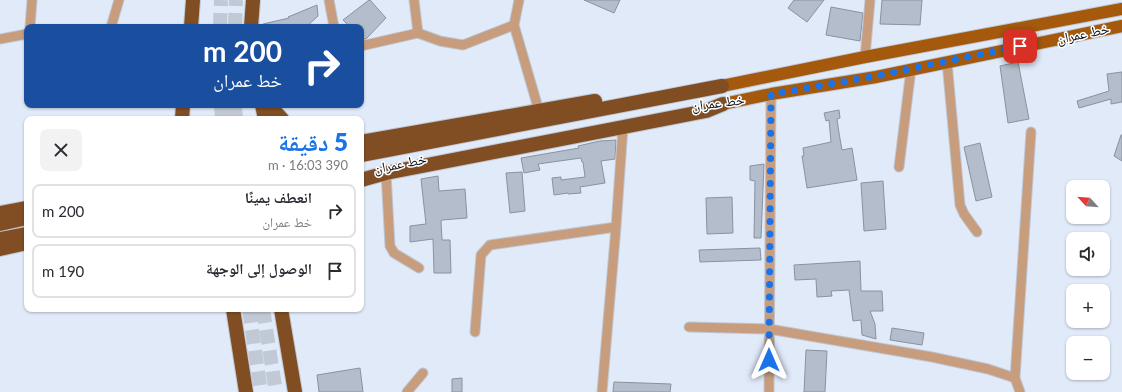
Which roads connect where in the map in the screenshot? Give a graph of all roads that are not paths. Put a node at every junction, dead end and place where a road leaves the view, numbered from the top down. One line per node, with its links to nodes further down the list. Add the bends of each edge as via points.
1 (32, 0): 10 (street)
2 (119, 0): 11 (street)
3 (193, 0): 12 (highway)
4 (253, 0): 13 (highway)
5 (329, 0): 14 (street)
6 (414, 0): 17 (street)
7 (519, 0): 15 (street)
8 (870, 0): 21 (street)
9 (1122, 9): 21 (main road, خط عمران)
10 (30, 24)
11 (112, 24)
12 (191, 24)
13 (251, 24)
14 (333, 24)
15 (514, 25): 17 (street, via 463,46); 28 (street)
16 (1122, 26): 22 (main road, خط عمران)
17 (418, 33): 20 (street)
18 (24, 35): 19 (street)
19 (0, 39)
20 (364, 45)
21 (865, 57): 24 (main road, خط عمران)
22 (947, 62): 23 (main road, خط عمران); 43 (street, via 960,205)
23 (911, 69): 25 (main road, خط عمران); 34 (street)
24 (722, 86): 28 (highway, via 698,83); 33 (highway, خط عمران)
25 (771, 94): 26 (main road, خط عمران); 52 (street)
26 (724, 104): 30 (highway, via 706,111); 35 (highway, خط عمران, via 702,103)
27 (272, 108): 29 (highway)
28 (538, 111): 32 (highway)
29 (279, 116)
30 (623, 127): 36 (highway); 42 (street)
31 (1031, 132): 55 (street)
32 (364, 141)
33 (364, 154)
34 (899, 167)
35 (364, 169)
36 (386, 173): 37 (highway); 48 (street, via 390,246 394,253)
37 (364, 179)
38 (24, 209): 39 (highway)
39 (0, 213)
40 (24, 219): 41 (highway)
41 (0, 224)
42 (616, 228): 53 (street, via 490,245 481,255); 59 (street)
43 (977, 232)
44 (24, 235): 45 (highway)
45 (0, 239)
46 (24, 244): 47 (highway)
47 (0, 249)
48 (419, 268)
49 (233, 312): 56 (highway)
50 (281, 312): 57 (highway)
51 (689, 327): 52 (street)
52 (769, 329): 55 (street, via 932,357 988,369); 60 (street)
53 (475, 332)
54 (423, 373): 58 (street)
55 (1015, 378): 61 (street)
56 (246, 392)
57 (294, 392)
58 (407, 392)
59 (602, 392)
60 (769, 392)
61 (1020, 392)

